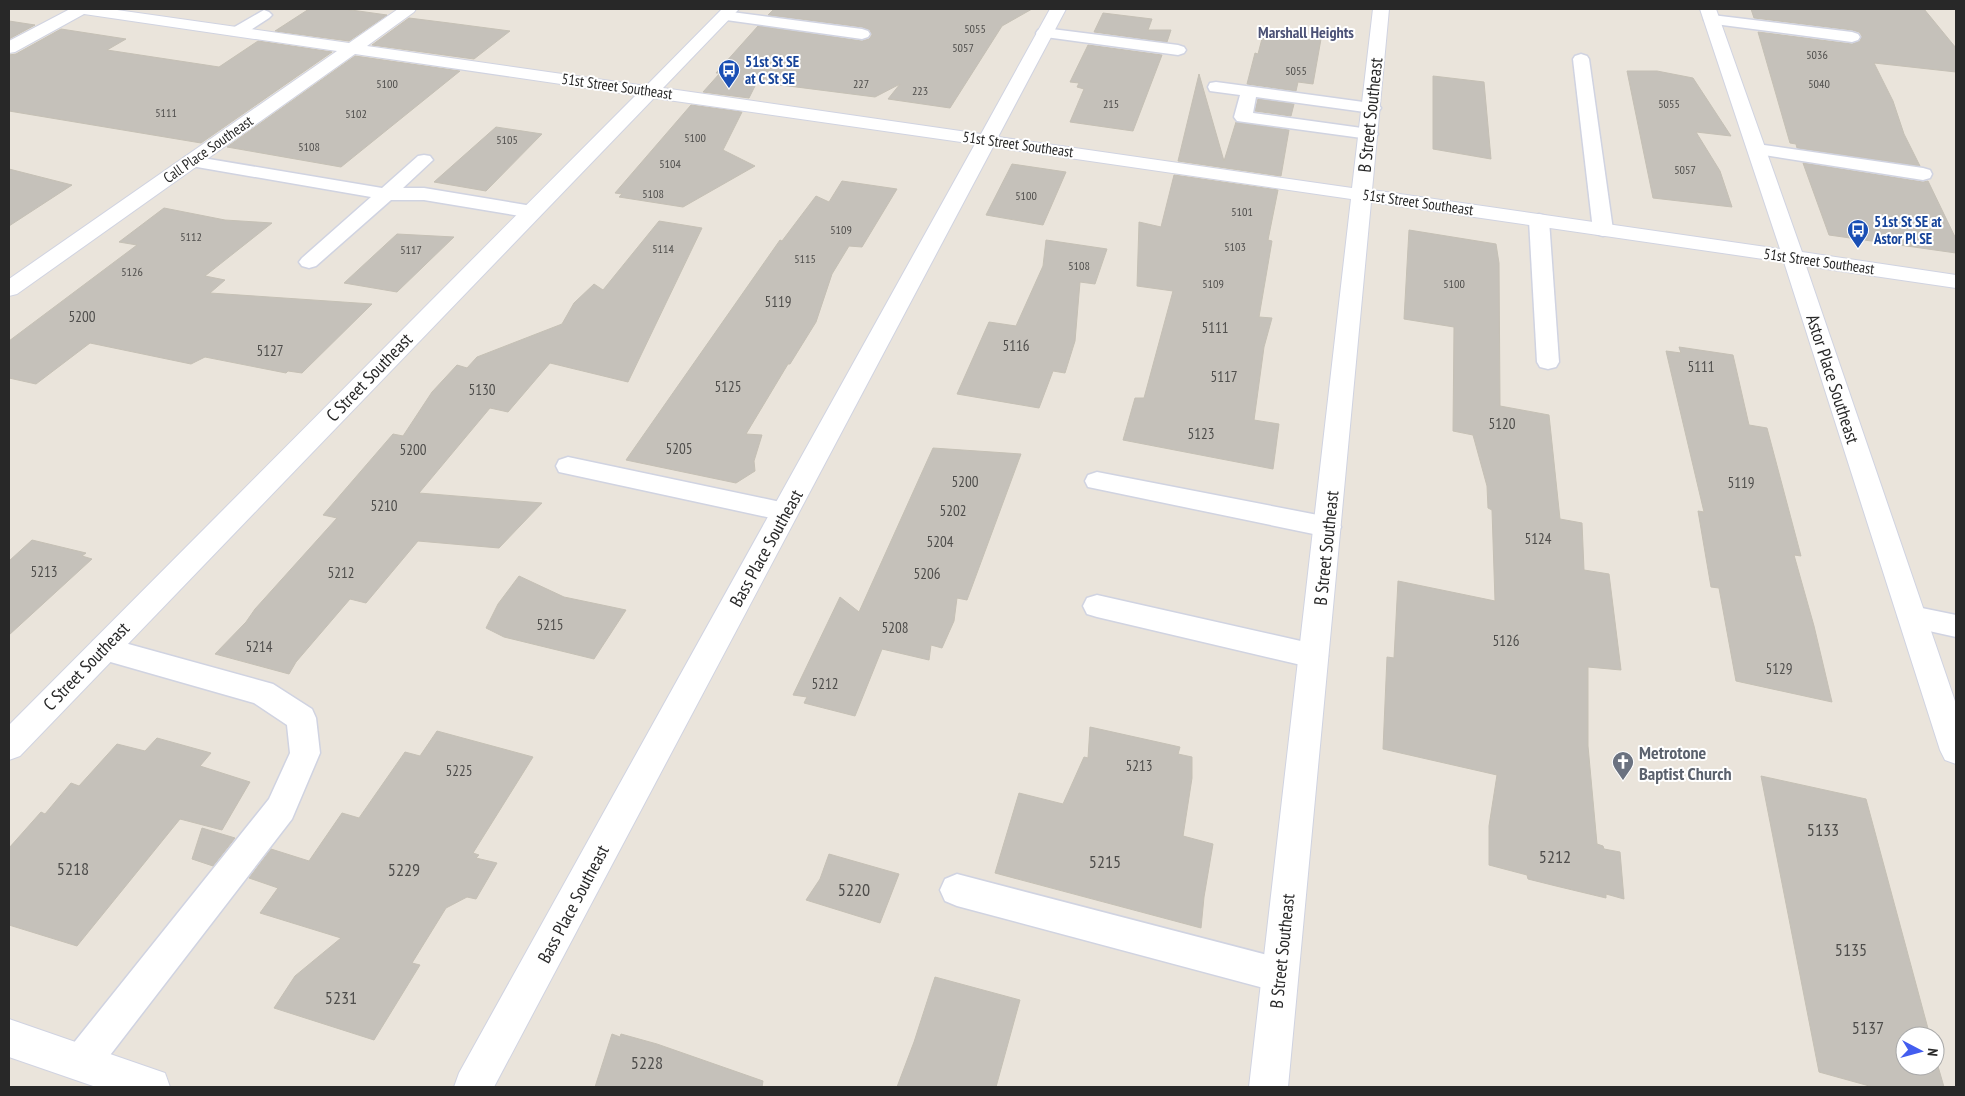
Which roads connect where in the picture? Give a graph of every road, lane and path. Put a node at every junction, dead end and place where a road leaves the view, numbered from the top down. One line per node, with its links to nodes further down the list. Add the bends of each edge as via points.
1 (81, 9): 8 (street, 51st Street Southeast); 12 (street)
2 (408, 9): 13 (street, Call Place Southeast)
3 (1058, 9): 9 (street, Bass Place Southeast)
4 (1381, 9): 19 (street, B Street Southeast)
5 (728, 12): 10 (lane); 17 (street, C Street Southeast)
6 (1710, 14): 11 (lane); 22 (street, Astor Place Southeast)
7 (264, 15): 8 (lane)
8 (237, 32): 13 (street, 51st Street Southeast)
9 (1044, 33): 14 (lane); 21 (street, Bass Place Southeast)
10 (862, 34)
11 (1852, 37)
12 (9, 48)
13 (352, 48): 17 (street, 51st Street Southeast); 24 (street, Call Place Southeast)
14 (1178, 50)
15 (1581, 59): 30 (lane)
16 (1216, 87): 18 (lane)
17 (652, 91): 21 (street, 51st Street Southeast); 28 (street, C Street Southeast)
18 (1249, 92): 19 (lane); 20 (lane, via 1243,117)
19 (1372, 108): 20 (street, B Street Southeast)
20 (1369, 134): 27 (street, B Street Southeast)
21 (987, 140): 27 (street, 51st Street Southeast); 38 (street, Bass Place Southeast)
22 (1758, 149): 25 (lane); 31 (street, Astor Place Southeast)
23 (424, 160): 26 (lane)
24 (191, 161): 26 (lane); 34 (street, Call Place Southeast)
25 (1923, 174)
26 (386, 194): 28 (lane, via 424,194); 32 (lane)
27 (1362, 194): 29 (street, 51st Street Southeast); 39 (street, B Street Southeast)
28 (532, 212): 43 (street, C Street Southeast)
29 (1540, 220): 30 (street, 51st Street Southeast); 35 (lane)
30 (1603, 230): 31 (street, 51st Street Southeast)
31 (1794, 258): 33 (street, 51st Street Southeast); 41 (street, Astor Place Southeast)
32 (309, 262)
33 (1956, 281)
34 (9, 289)
35 (1548, 362)
36 (568, 466): 38 (lane)
37 (1097, 481): 39 (lane)
38 (786, 512): 52 (street, Bass Place Southeast)
39 (1328, 527): 44 (street, B Street Southeast)
40 (1097, 606): 44 (lane)
41 (1912, 617): 42 (lane); 46 (street, Astor Place Southeast)
42 (1956, 626)
43 (103, 650): 45 (street, C Street Southeast); 50 (lane, via 263,693 301,718 305,753 281,809)
44 (1314, 656): 48 (street, B Street Southeast)
45 (9, 746)
46 (1956, 750)
47 (958, 890): 48 (lane)
48 (1280, 975): 53 (street, B Street Southeast)
49 (9, 1038): 50 (street)
50 (81, 1063): 51 (street)
51 (151, 1087)
52 (473, 1087)
53 (1268, 1087)

